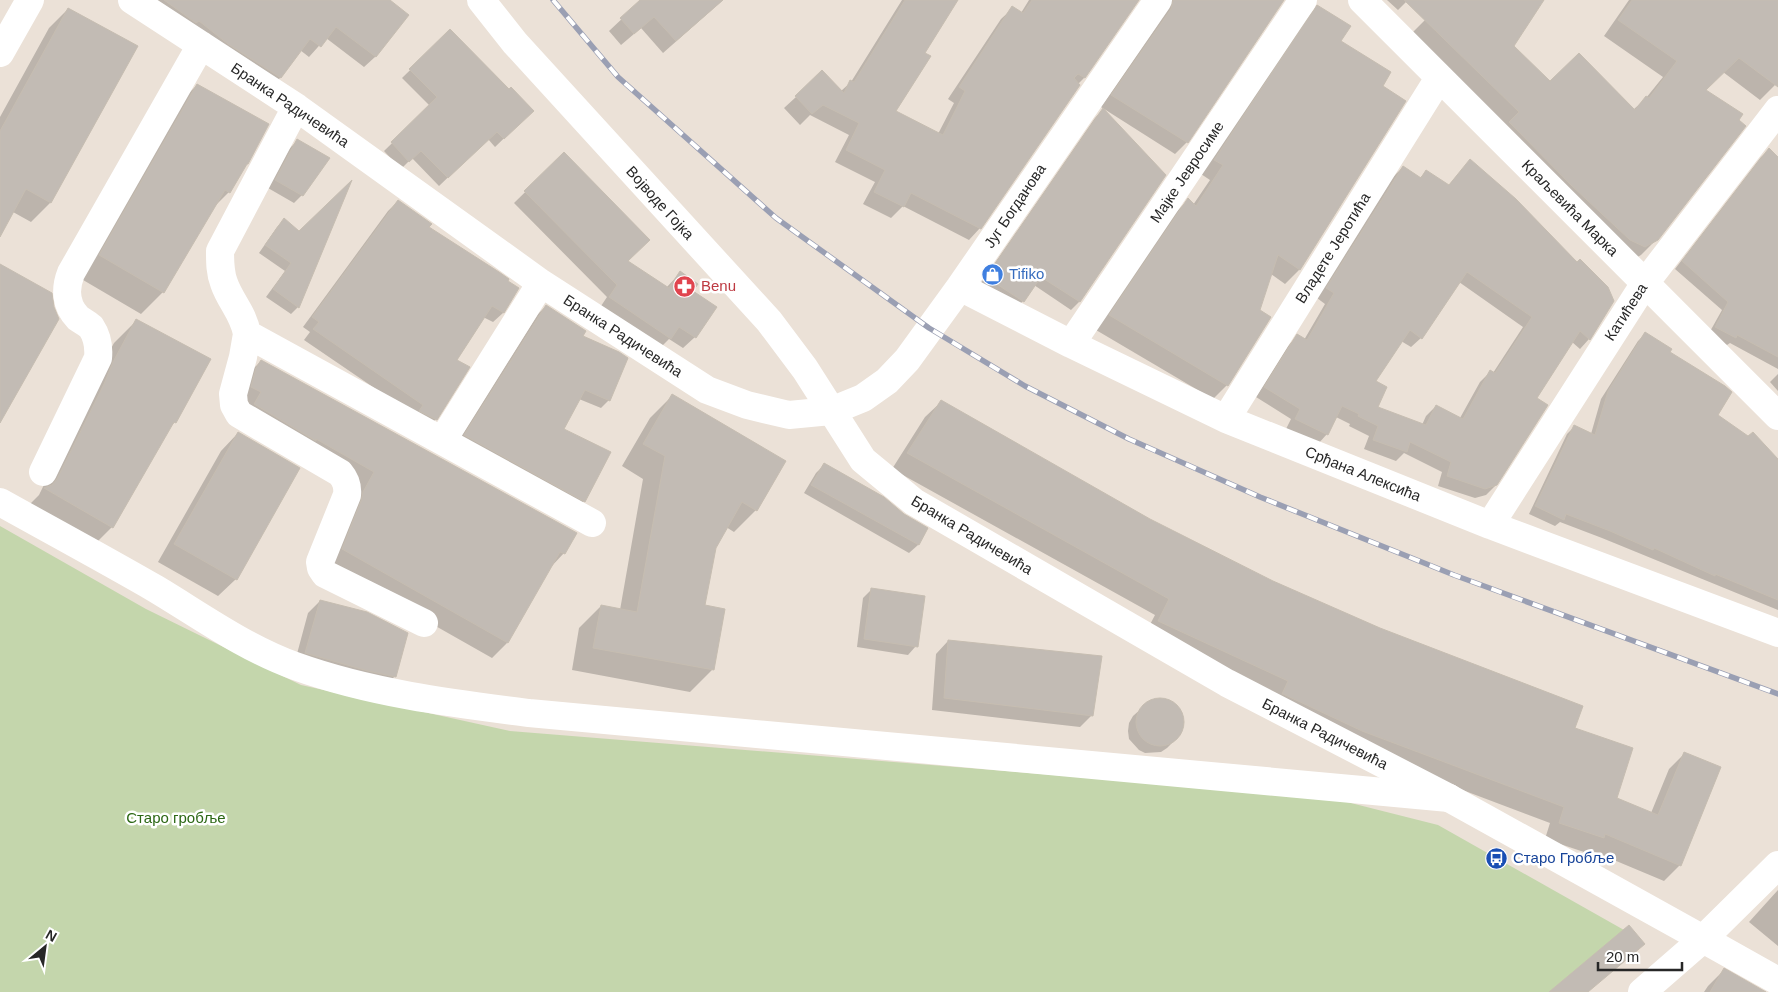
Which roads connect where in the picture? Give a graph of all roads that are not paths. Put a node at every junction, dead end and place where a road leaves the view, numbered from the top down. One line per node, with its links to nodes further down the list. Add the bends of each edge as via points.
1 (30, 0): 8 (street)
2 (132, 0): 7 (street, Бранка Радичевића)
3 (481, 0): 17 (street, Војводе Гојка, via 515,43 769,321)
4 (1158, 0): 14 (street, Југ Богданова)
5 (1303, 0): 16 (street, Мајке Јевросиме)
6 (1362, 0): 9 (street, Краљевића Марка)
7 (201, 45): 10 (street, Бранка Радичевића); 21 (street, via 66,286 71,308 94,333 98,358)
8 (0, 53)
9 (1439, 78): 13 (street, Краљевића Марка); 19 (street, Владете Јеротића)
10 (296, 106): 12 (street, Бранка Радичевића); 15 (street, via 220,251 223,282)
11 (1778, 110): 13 (street, Катићева)
12 (541, 283): 17 (street, Бранка Радичевића, via 707,390 747,405 789,415); 20 (street)
13 (1644, 283): 18 (street, Краљевића Марка); 24 (street, Катићева)
14 (960, 287): 16 (street, Срђана Алексића); 17 (street, Југ Богданова, via 908,360 862,398)
15 (247, 334): 20 (street); 25 (street, via 233,394 239,414 340,473 346,482 347,495 321,568 326,574)
16 (1071, 344): 19 (street, Срђана Алексића)
17 (831, 411): 27 (street, Бранка Радичевића, via 863,460 914,502 1227,683)
18 (1778, 416)
19 (1226, 418): 24 (street, Срђана Алексића)
20 (442, 441): 23 (street)
21 (43, 472)
22 (0, 502): 27 (street, via 257,650 352,684 438,702)
23 (592, 523)
24 (1490, 525): 26 (street, Срђана Алексића)
25 (424, 623)
26 (1778, 633)
27 (1449, 798): 29 (street, Бранка Радичевића)
28 (1778, 864): 29 (street)
29 (1702, 939): 30 (street, Бранка Радичевића); 31 (street)
30 (1778, 981)
31 (1642, 992)

